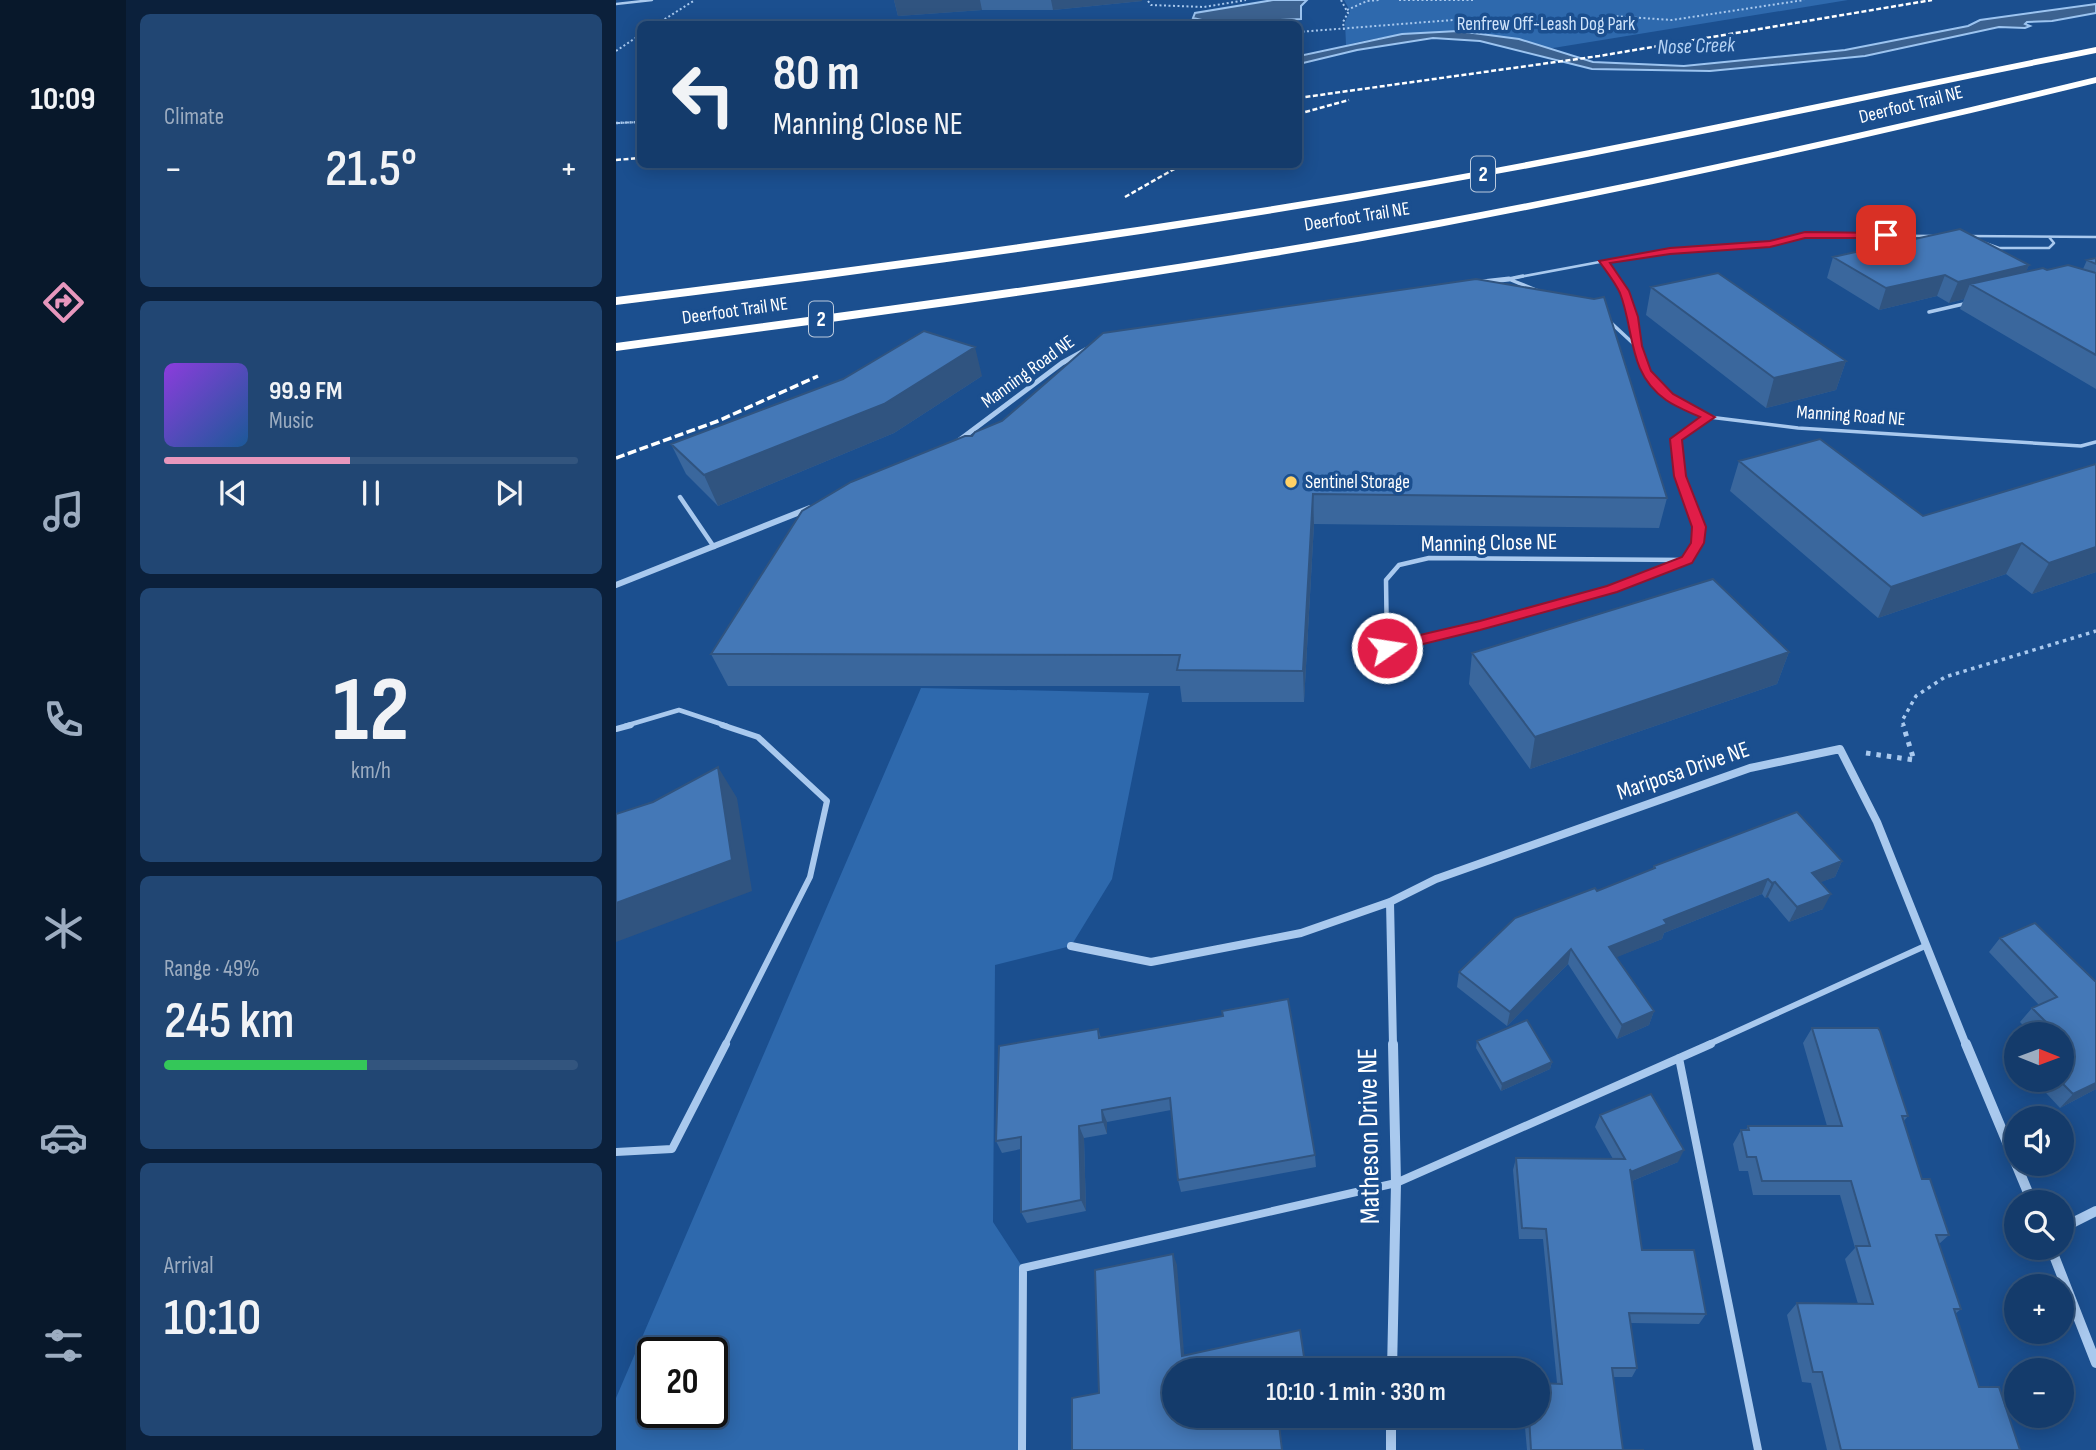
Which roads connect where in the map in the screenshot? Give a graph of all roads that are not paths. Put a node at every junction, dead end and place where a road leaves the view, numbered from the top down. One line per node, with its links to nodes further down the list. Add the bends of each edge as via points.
1 (652, 0): 2 (lane)
2 (616, 4)
3 (2096, 50): 11 (highway, Deerfoot Trail NE / 2, via 1319,203)
4 (2096, 80): 22 (highway, Deerfoot Trail NE / 2, via 1703,172 1435,224 1026,292)
5 (1940, 236): 10 (lane, via 1805,235 1770,244)
6 (1954, 236): 7 (lane)
7 (1967, 236): 8 (lane); 8 (lane, via 1998,247 2049,248 2054,243)
8 (2049, 236): 9 (lane)
9 (2096, 237)
10 (1604, 261): 12 (lane); 21 (lane, Manning Road NE, via 1624,291)
11 (865, 271): 14 (highway); 17 (highway, Deerfoot Trail NE / 2)
12 (1509, 279): 13 (street); 15 (lane)
13 (1469, 284)
14 (616, 291)
15 (1552, 295)
16 (1978, 300): 18 (lane)
17 (616, 301)
18 (1929, 312)
19 (1603, 317): 21 (lane, Manning Road NE)
20 (1102, 342): 25 (street, Manning Road NE, via 1062,363)
21 (1636, 346): 23 (lane, Manning Road NE, via 1646,372 1669,397)
22 (616, 347)
23 (1709, 417): 24 (lane, Manning Road NE, via 1937,438 2081,446); 29 (lane, via 1676,439 1680,476 1699,527 1697,543)
24 (2096, 442)
25 (955, 443)
26 (680, 497): 28 (lane)
27 (822, 503): 28 (street)
28 (713, 547): 30 (street)
29 (1687, 560): 29 (lane, Manning Close NE, via 1429,558 1399,565 1386,580 1387,648 1612,589)
30 (616, 585)
31 (616, 729): 36 (lane, via 679,710 758,737 827,801 810,877 671,1149)
32 (1390, 902): 33 (street, Mariposa Drive NE, via 1301,933 1151,962); 34 (street, Mariposa Drive NE, via 1436,879 1750,768 1840,749 1877,822); 37 (street, Matheson Drive NE)
33 (1071, 946)
34 (1925, 946): 35 (lane); 38 (street)
35 (1679, 1058): 37 (lane); 47 (lane)
36 (616, 1152)
37 (1396, 1183): 42 (street, Matheson Drive NE); 45 (lane, via 1023,1268)
38 (2027, 1190)
39 (2096, 1211): 40 (street)
40 (2074, 1222)
41 (2056, 1260): 43 (street)
42 (1392, 1358)
43 (2096, 1363)
44 (1391, 1428): 46 (street)
45 (1022, 1450)
46 (1391, 1450)
47 (1758, 1450)

